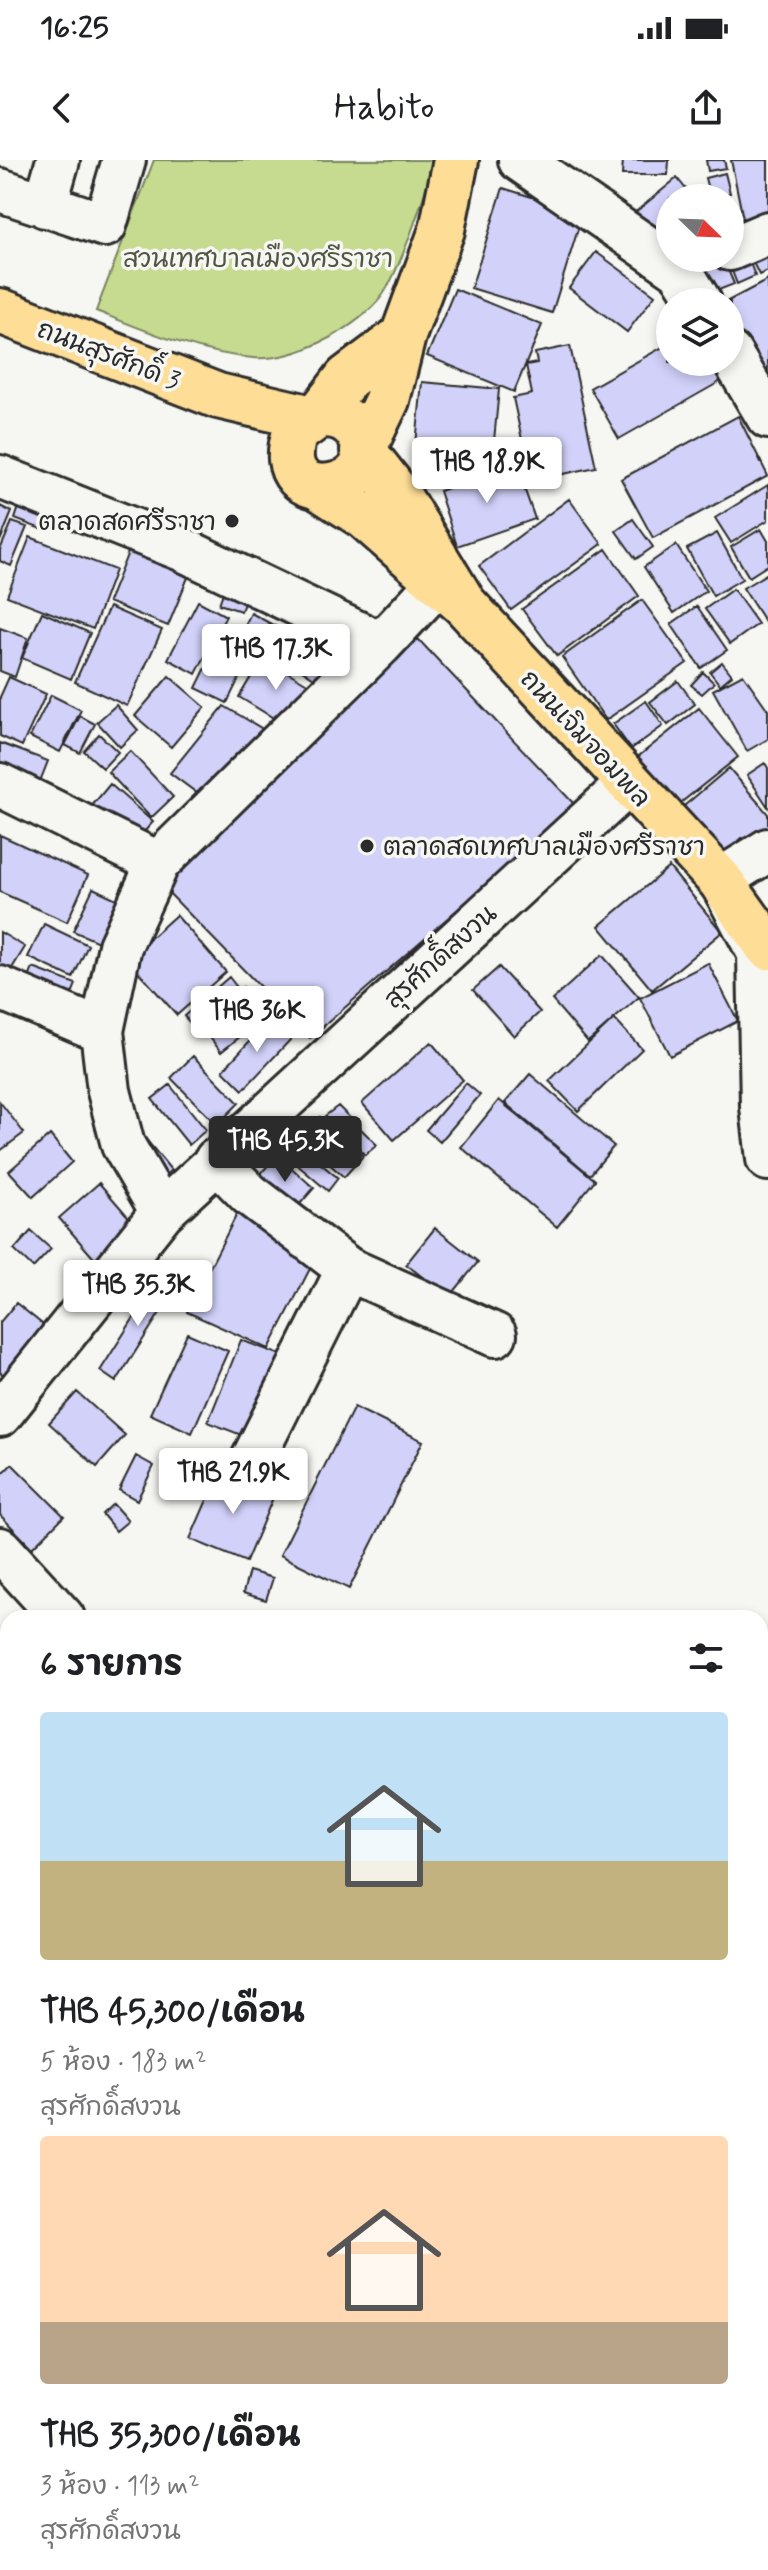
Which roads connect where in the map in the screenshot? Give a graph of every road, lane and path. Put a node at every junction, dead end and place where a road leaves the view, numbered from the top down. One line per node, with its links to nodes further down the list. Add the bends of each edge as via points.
1 (58, 160): 6 (street)
2 (124, 160): 6 (street, via 105,225)
3 (456, 160): 11 (main road, via 442,230)
4 (520, 160): 9 (street)
5 (0, 190): 6 (street)
6 (45, 206)
7 (768, 233): 8 (street)
8 (744, 243)
9 (697, 277)
10 (0, 311): 14 (main road, ถนนสุรศักดิ์ 3)
11 (403, 336): 13 (main road); 15 (main road, via 347,378)
12 (744, 376): 16 (street)
13 (388, 395): 17 (main road); 20 (main road)
14 (218, 396): 15 (main road, ถนนสุรศักดิ์ 3); 19 (main road, ถนนสุรศักดิ์ 3, via 240,423)
15 (315, 417): 17 (main road, via 347,421); 19 (main road, via 295,433 290,457)
16 (768, 417)
17 (363, 450): 19 (main road, via 362,463 336,488); 20 (main road, ถนนเจิมจอมพล)
18 (0, 477): 22 (street, via 184,550)
19 (306, 478): 21 (main road, ถนนเจิมจอมพล, via 365,517)
20 (405, 508): 21 (main road, ถนนเจิมจอมพล)
21 (451, 593): 22 (street); 23 (main road, ถนนเจิมจอมพล)
22 (381, 644): 26 (street)
23 (628, 784): 27 (main road, ถนนเจิมจอมพล); 32 (street, สุรศักดิ์สงวน)
24 (0, 785): 26 (street)
25 (768, 850): 27 (street)
26 (158, 863): 30 (street, via 120,946)
27 (720, 880): 28 (main road, ถนนเจิมจอมพล); 31 (street, via 759,953)
28 (768, 947)
29 (0, 988): 30 (street)
30 (102, 1031): 33 (street, via 123,1145)
31 (768, 1159)
32 (216, 1160): 33 (street, สุรศักดิ์สงวน); 34 (street, via 249,1194)
33 (162, 1212): 36 (street, สุรศักดิ์สงวน)
34 (348, 1269): 35 (street); 37 (street)
35 (495, 1335)
36 (0, 1415)
37 (248, 1469)
38 (0, 1549): 39 (street)
39 (56, 1610)

